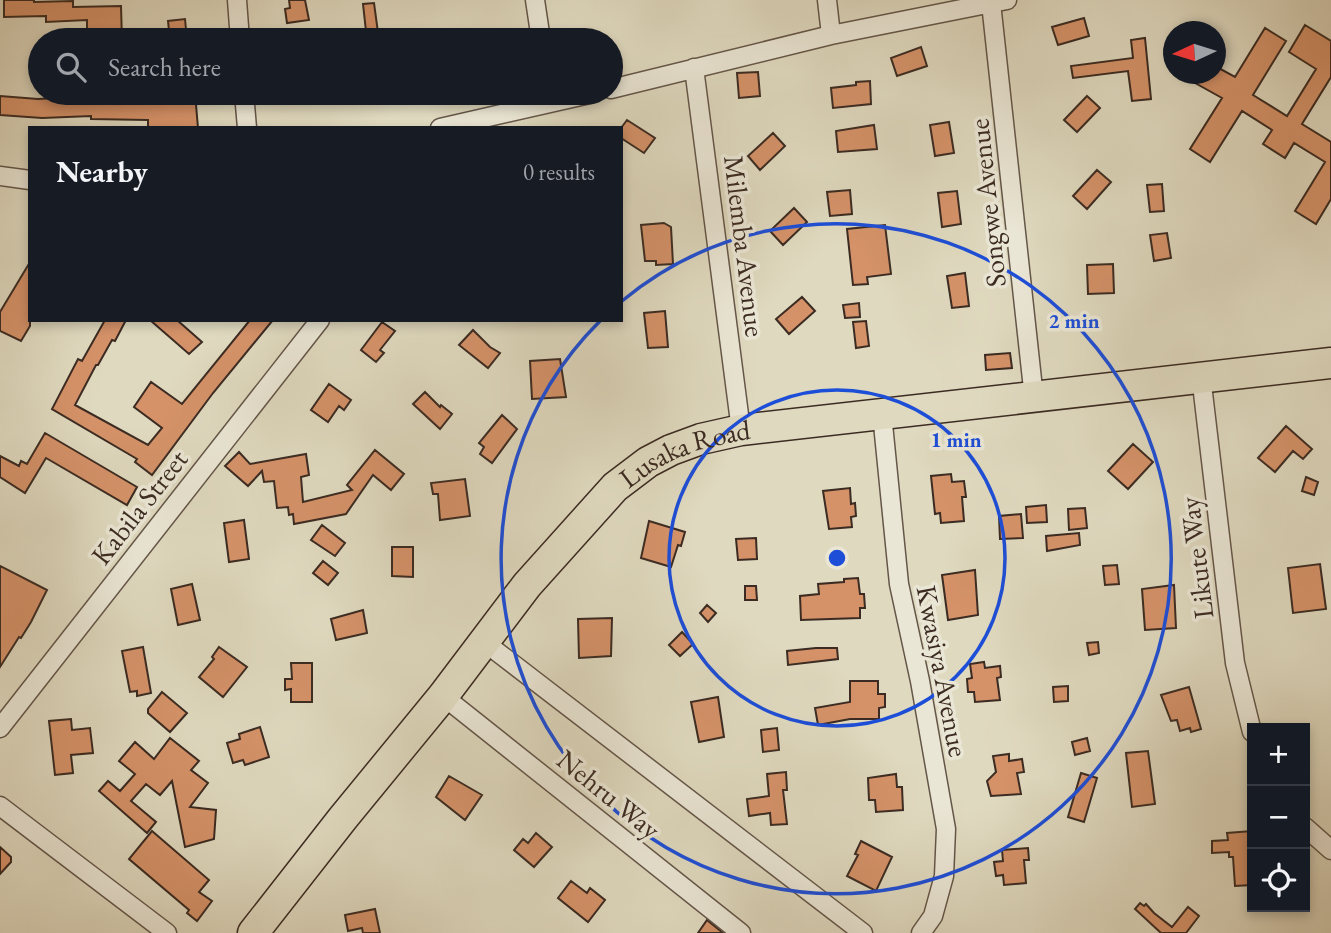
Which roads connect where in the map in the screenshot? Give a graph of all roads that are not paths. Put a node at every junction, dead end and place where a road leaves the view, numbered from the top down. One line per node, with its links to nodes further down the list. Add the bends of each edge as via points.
1 (237, 0): 5 (street)
2 (535, 0): 6 (street)
3 (827, 0): 7 (street)
4 (999, 2): 7 (street); 19 (street, Songwe Avenue)
5 (239, 28)
6 (539, 28)
7 (831, 35): 8 (street)
8 (694, 68): 9 (street); 21 (street, Milemba Avenue)
9 (623, 86)
10 (245, 105): 12 (street)
11 (524, 105): 13 (street)
12 (247, 126)
13 (447, 126)
14 (0, 176): 15 (street)
15 (28, 180)
16 (318, 322): 25 (street, Kabila Street)
17 (1331, 363): 18 (highway, Lusaka Road)
18 (1201, 376): 19 (highway, Lusaka Road); 24 (street, Likute Way, via 1235,663)
19 (1034, 398): 20 (highway, Lusaka Road)
20 (882, 414): 21 (highway, Lusaka Road); 33 (street, Kwasiya Avenue, via 899,584 946,829 944,876 933,916)
21 (741, 430): 22 (highway, Lusaka Road, via 671,450 615,488 527,585)
22 (484, 641): 23 (highway, Lusaka Road); 32 (street)
23 (443, 696): 30 (highway, Lusaka Road); 31 (street, Nehru Way)
24 (1250, 723)
25 (0, 728)
26 (0, 806): 29 (street)
27 (1310, 831): 28 (street)
28 (1331, 850)
29 (167, 933)
30 (254, 933)
31 (741, 933)
32 (863, 933)
33 (921, 933)

